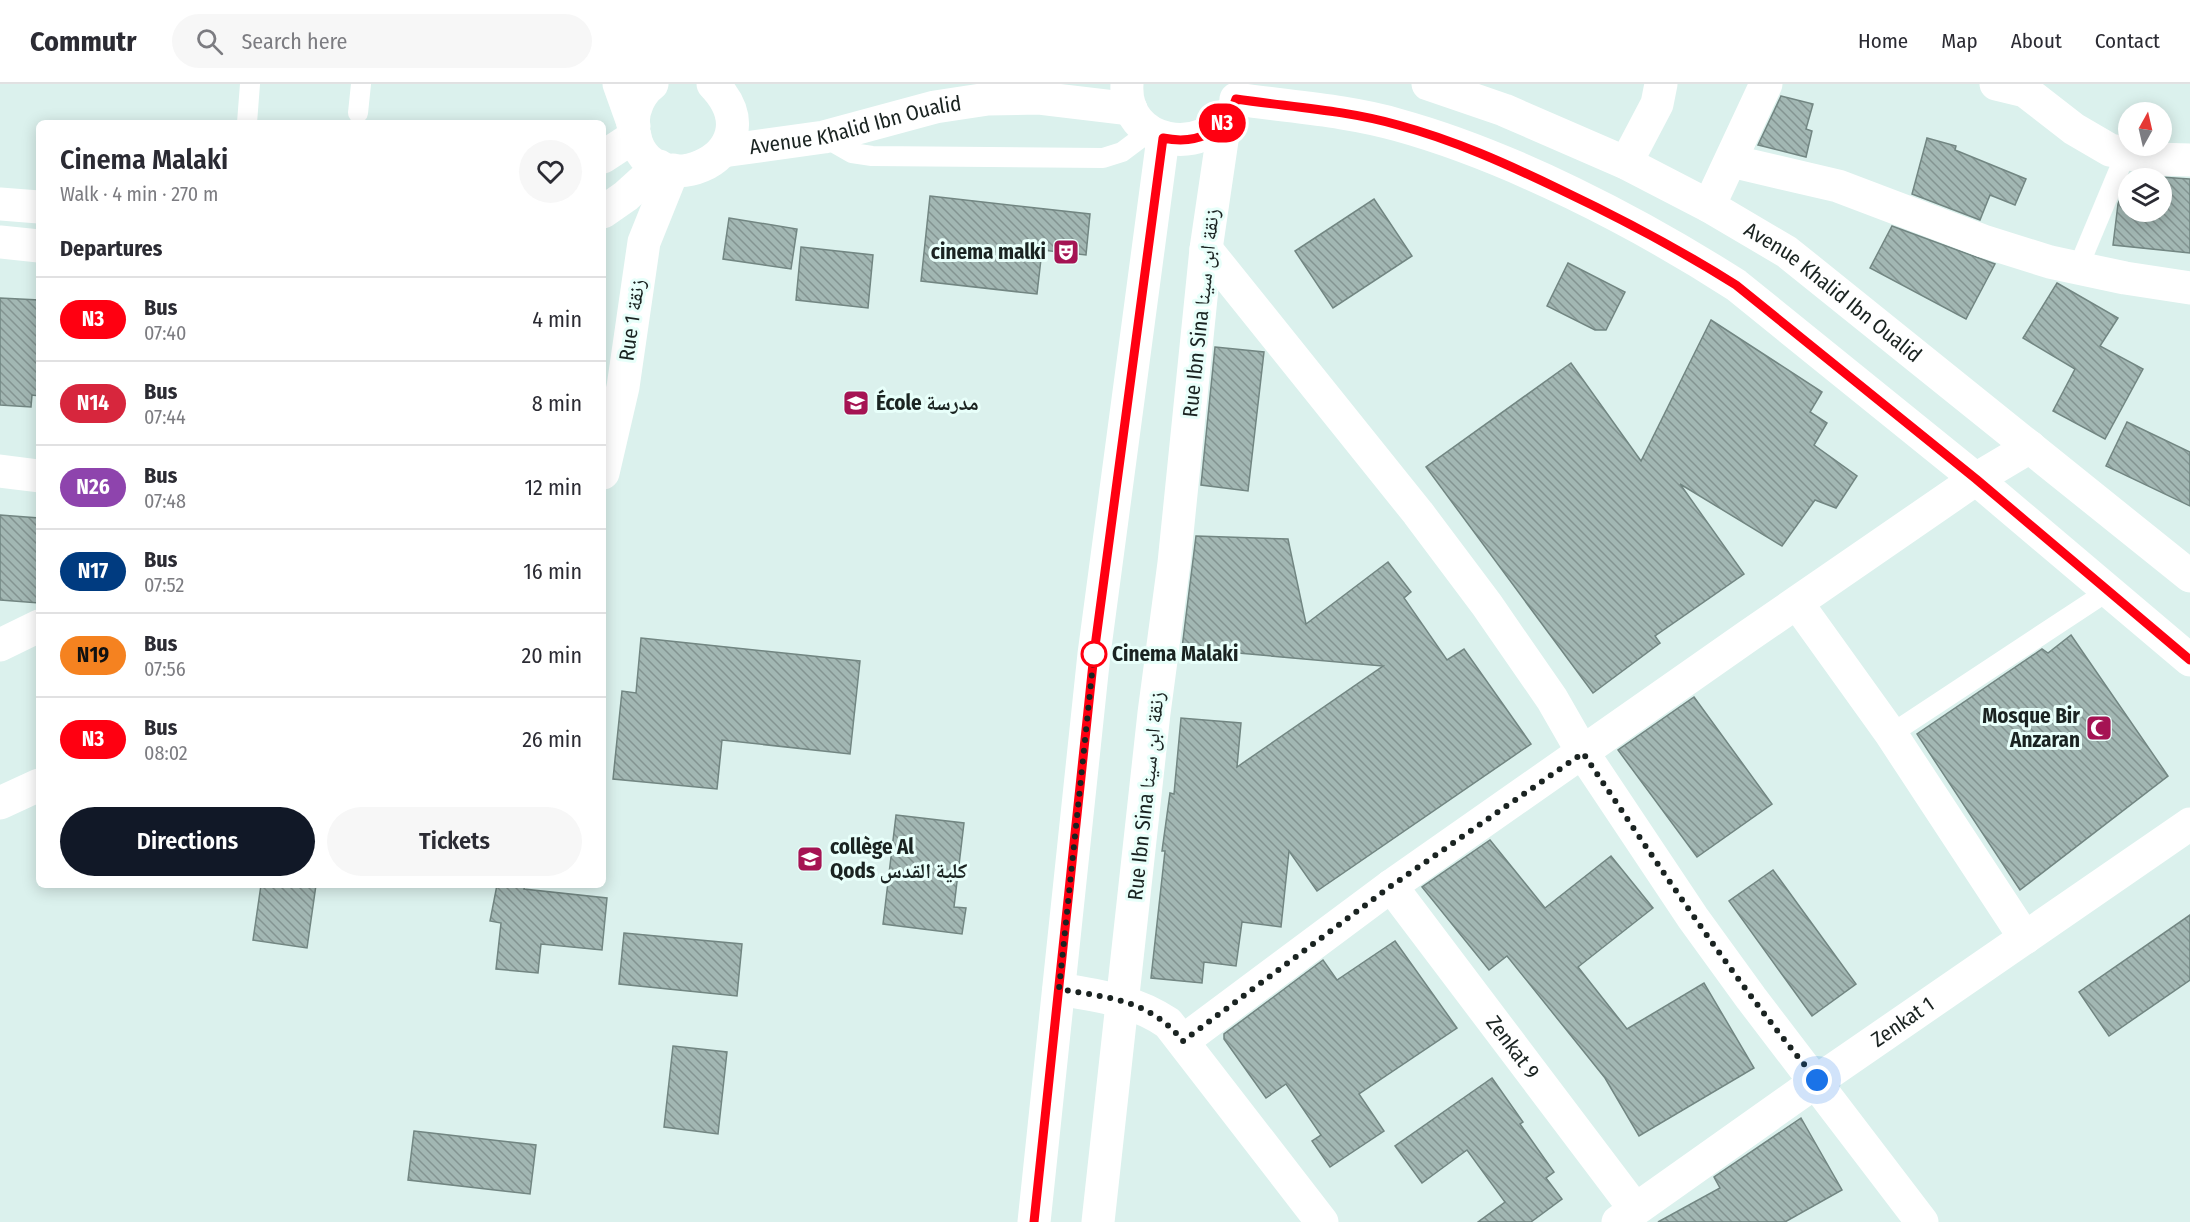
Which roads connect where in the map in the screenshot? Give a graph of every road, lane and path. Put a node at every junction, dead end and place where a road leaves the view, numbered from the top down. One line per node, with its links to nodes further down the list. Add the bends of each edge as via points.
1 (250, 84): 13 (lane)
2 (361, 84): 11 (lane)
3 (619, 84): 14 (street)
4 (652, 84): 14 (street, via 638,100)
5 (714, 84): 16 (street, via 730,108 729,137)
6 (1661, 84): 23 (street, via 1657,104)
7 (1766, 84): 22 (street)
8 (1445, 86): 23 (street, Avenue Khalid Ibn Oualid)
9 (2013, 86): 17 (street, via 2074,129)
10 (1233, 101): 12 (street, Avenue Khalid Ibn Oualid, via 1212,132 1197,139 1180,141); 31 (street, Rue Ibn Sina زنقة ابن سينا); 39 (street, via 1355,116 1439,137 1522,171 1630,223 1736,285)
11 (358, 113)
12 (1143, 115): 15 (street, Avenue Khalid Ibn Oualid, via 1039,98 988,99 935,107); 15 (lane, via 1122,152 1102,158 872,156 852,153); 53 (street)
13 (248, 120)
14 (634, 131): 18 (street); 24 (street, via 642,152)
15 (824, 137): 16 (street, Avenue Khalid Ibn Oualid)
16 (723, 151): 24 (street, via 699,169 684,172)
17 (2118, 152)
18 (606, 154)
19 (2125, 156): 32 (lane)
20 (2140, 156): 21 (street)
21 (2190, 160)
22 (1731, 161): 26 (street); 32 (street, via 1838,186 1983,241)
23 (1626, 163): 26 (street, Avenue Khalid Ibn Oualid)
24 (666, 168): 28 (street); 34 (street, Rue 1 زنقة, via 644,242 623,387)
25 (0, 204): 27 (street)
26 (1709, 206): 35 (street, Avenue Khalid Ibn Oualid, via 1787,252)
27 (36, 207)
28 (606, 210)
29 (0, 242): 30 (street)
30 (36, 246)
31 (1206, 249): 47 (street, via 1487,606 1552,699); 54 (street, Rue Ibn Sina زنقة ابن سينا)
32 (2078, 268): 33 (street)
33 (2190, 288)
34 (608, 431): 36 (street, Rue 1 زنقة)
35 (2030, 447): 39 (street); 40 (street, Avenue Khalid Ibn Oualid)
36 (606, 448)
37 (0, 471): 38 (street)
38 (36, 476)
39 (1976, 479): 41 (street); 42 (street)
40 (2186, 566)
41 (2108, 591): 45 (street); 46 (lane)
42 (1797, 603): 46 (street); 47 (street)
43 (36, 627): 44 (street)
44 (0, 645)
45 (2190, 660)
46 (1891, 734): 52 (street)
47 (1583, 753): 51 (street); 56 (street, via 1700,927)
48 (36, 787): 49 (street)
49 (0, 803)
50 (2190, 824): 52 (street, Zenkat 1)
51 (1391, 886): 55 (street); 57 (street, Zenkat 9)
52 (2025, 938): 56 (street, Zenkat 1)
53 (1059, 989): 54 (street); 58 (street)
54 (1125, 1000): 55 (street, via 1168,1023); 59 (street, Rue Ibn Sina زنقة ابن سينا)
55 (1183, 1041): 60 (street)
56 (1817, 1080): 57 (street, Zenkat 1); 61 (street)
57 (1627, 1215)
58 (1034, 1222)
59 (1098, 1222)
60 (1322, 1222)
61 (1922, 1222)

